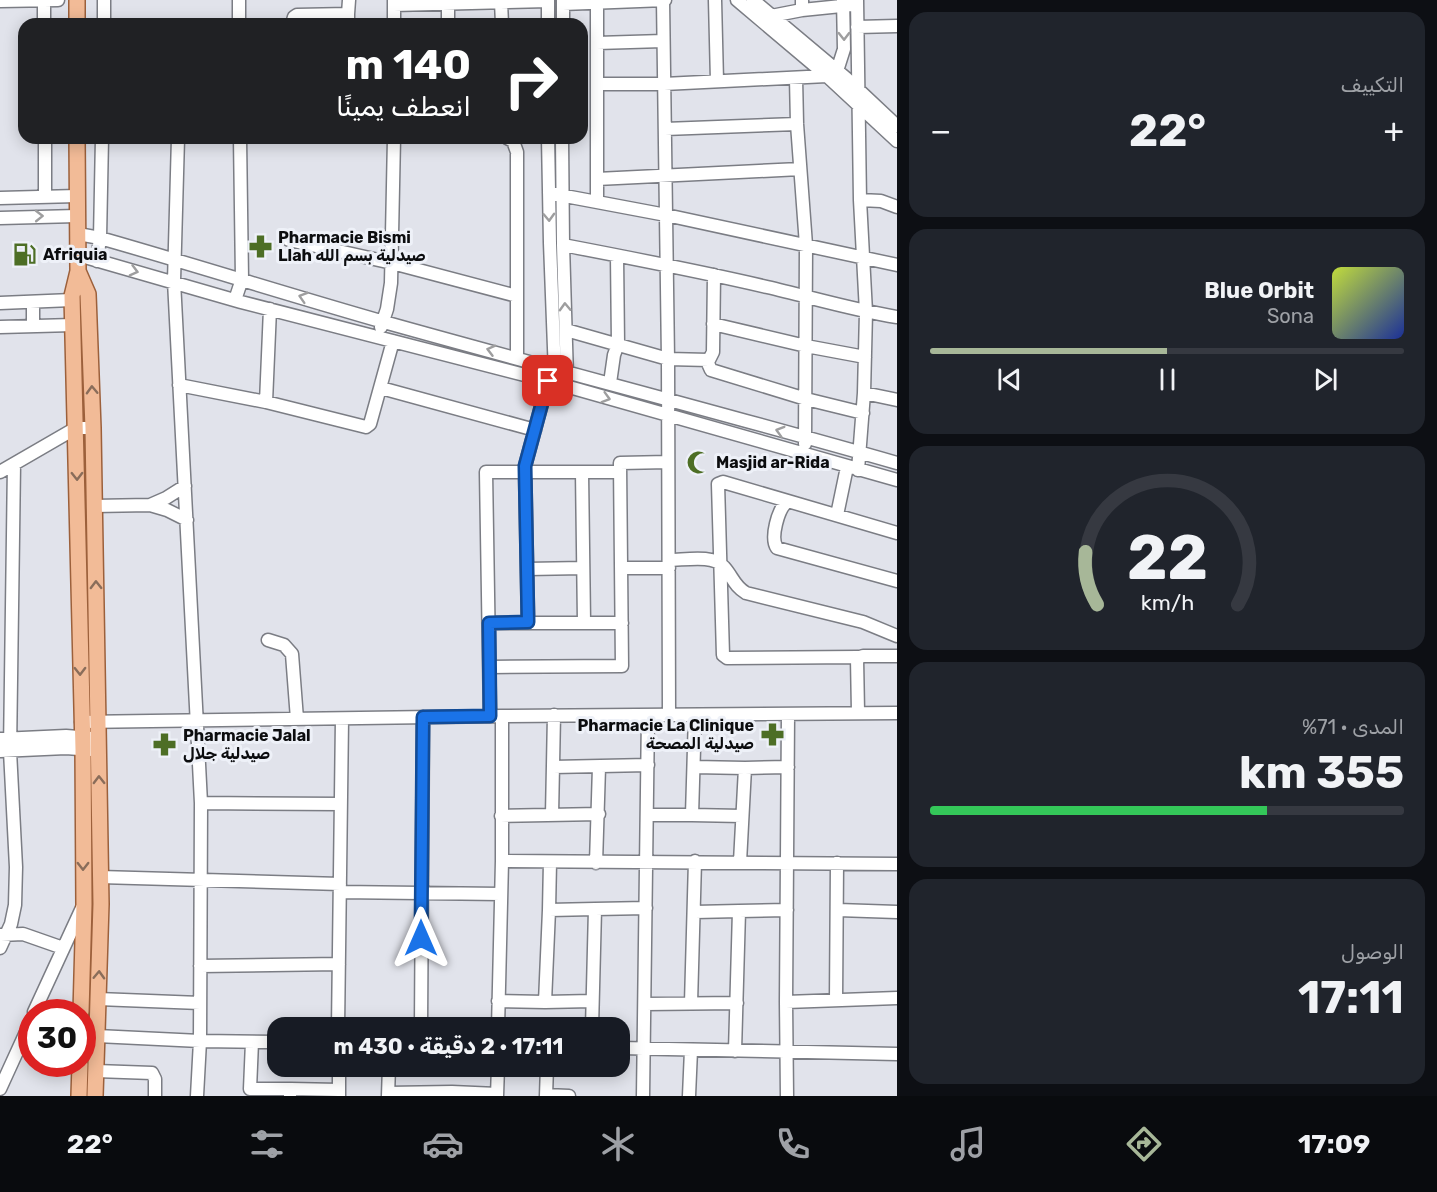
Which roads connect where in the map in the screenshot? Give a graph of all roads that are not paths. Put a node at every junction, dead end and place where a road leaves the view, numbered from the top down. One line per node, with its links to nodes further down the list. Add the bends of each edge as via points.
1 (44, 0): 2 (street); 11 (street); 22 (street)
2 (58, 0)
3 (77, 0): 23 (main road)
4 (104, 0): 24 (street)
5 (239, 0): 25 (street)
6 (349, 0): 28 (street)
7 (663, 0): 16 (street); 36 (street)
8 (715, 0): 40 (street)
9 (737, 0): 21 (street)
10 (753, 0): 21 (street)
11 (0, 1)
12 (548, 1): 14 (street); 32 (street)
13 (394, 2): 18 (street); 29 (street)
14 (501, 2): 18 (street); 31 (street)
15 (563, 2): 16 (street); 33 (street)
16 (597, 2): 37 (street)
17 (857, 2): 19 (street); 34 (street)
18 (448, 3): 30 (street)
19 (843, 3): 20 (street); 38 (street, one-way to 38, via 844,49)
20 (802, 5): 21 (street)
21 (765, 17): 38 (street)
22 (44, 18)
23 (77, 18)
24 (104, 18)
25 (239, 18)
26 (294, 18): 27 (street)
27 (335, 18)
28 (348, 18)
29 (394, 18)
30 (448, 18)
31 (502, 18)
32 (548, 18)
33 (563, 18)
34 (857, 27): 35 (street); 43 (street)
35 (897, 27)
36 (663, 41): 37 (street); 42 (street)
37 (597, 43): 41 (street)
38 (832, 73): 39 (street); 43 (street); 44 (street)
39 (796, 78): 40 (street); 45 (street)
40 (717, 81): 42 (street)
41 (597, 84): 42 (street); 60 (street)
42 (664, 84): 47 (street)
43 (859, 89): 44 (street); 46 (street)
44 (860, 105): 48 (street); 66 (street)
45 (797, 124): 47 (street); 58 (street)
46 (897, 126)
47 (665, 129): 59 (street)
48 (897, 141)
49 (45, 144): 64 (street)
50 (77, 144): 62 (main road)
51 (102, 144): 73 (street)
52 (178, 144): 80 (street)
53 (240, 144): 87 (street)
54 (394, 144): 82 (street)
55 (514, 144): 89 (street)
56 (548, 144): 61 (street)
57 (562, 144): 63 (street)
58 (800, 169): 59 (street); 76 (street)
59 (665, 175): 60 (street); 69 (street)
60 (597, 178): 67 (street)
61 (549, 193): 63 (street); 112 (street, one-way to 112)
62 (77, 196): 64 (street); 70 (main road)
63 (562, 196): 67 (street); 75 (street)
64 (45, 197): 65 (street)
65 (0, 198)
66 (860, 200): 68 (street); 79 (street)
67 (597, 201): 69 (street)
68 (897, 207)
69 (666, 214): 76 (street); 83 (street)
70 (77, 216): 71 (street, one-way to 70); 72 (main road)
71 (0, 218)
72 (78, 234): 73 (street); 77 (main road)
73 (100, 238): 80 (street); 81 (street)
74 (289, 240): 82 (street)
75 (563, 245): 78 (street); 103 (street, one-way to 75)
76 (806, 245): 79 (street); 90 (street)
77 (78, 255): 81 (street); 85 (main road)
78 (617, 256): 83 (street); 106 (street)
79 (863, 258): 84 (street); 96 (street)
80 (174, 259): 87 (street); 88 (street)
81 (97, 261): 88 (street, one-way to 88)
82 (392, 263): 89 (street); 98 (street)
83 (667, 265): 86 (street); 110 (street)
84 (897, 265)
85 (78, 271): 91 (main road); 125 (main road, one-way to 85, via 88,294)
86 (714, 275): 90 (street); 99 (street)
87 (242, 279): 92 (street); 98 (street, one-way to 87)
88 (174, 281): 92 (street); 115 (street)
89 (517, 296): 108 (street)
90 (806, 296): 96 (street); 107 (street)
91 (72, 300): 93 (street); 100 (main road)
92 (235, 300): 95 (street)
93 (33, 302): 94 (street); 101 (street)
94 (0, 303)
95 (270, 309): 104 (street); 121 (street)
96 (866, 312): 97 (street); 109 (street)
97 (897, 316)
98 (384, 321): 104 (street); 108 (street, one-way to 98)
99 (713, 324): 107 (street); 111 (street, via 713,355)
100 (73, 325): 101 (street); 124 (main road)
101 (33, 326): 102 (street)
102 (0, 327)
103 (566, 330): 106 (street); 112 (street)
104 (376, 337): 105 (street)
105 (393, 341): 114 (street); 116 (street)
106 (618, 344): 110 (street); 113 (street)
107 (806, 346): 109 (street); 119 (street)
108 (517, 357): 112 (street)
109 (865, 357): 117 (street)
110 (668, 359): 111 (street); 118 (street)
111 (707, 361): 119 (street, via 711,370)
112 (561, 370): 113 (street); 114 (street)
113 (610, 382): 118 (street)
114 (557, 384): 123 (street, one-way to 123); 126 (street)
115 (179, 385): 121 (street); 139 (street)
116 (381, 388): 121 (street, via 366,427); 126 (street)
117 (864, 393): 120 (street); 122 (street)
118 (668, 398): 123 (street); 127 (street, one-way to 118)
119 (806, 399): 122 (street); 127 (street)
120 (897, 400)
121 (266, 402)
122 (863, 413): 128 (street)
123 (668, 415): 129 (street); 130 (street)
124 (76, 428): 125 (street); 132 (street); 174 (main road, one-way to 174)
125 (93, 428): 142 (main road)
126 (535, 430): 135 (street)
127 (806, 439): 128 (street); 129 (street)
128 (860, 452): 131 (street); 133 (street)
129 (803, 454): 133 (street)
130 (668, 462): 137 (street, via 620,463); 147 (street)
131 (897, 463)
132 (14, 464): 134 (street); 175 (street)
133 (853, 469): 138 (street); 143 (street)
134 (0, 472)
135 (525, 472): 136 (street); 150 (street); 154 (street, via 486,472)
136 (582, 472): 137 (street); 148 (street)
137 (620, 472): 149 (street)
138 (897, 480)
139 (185, 486): 141 (street); 144 (street)
140 (787, 502): 143 (street); 146 (street, via 719,483); 151 (street, via 780,510 774,540 777,548)
141 (150, 505): 142 (street); 144 (street)
142 (94, 506): 173 (main road, one-way to 142)
143 (837, 515): 145 (street)
144 (187, 520): 172 (street)
145 (897, 532)
146 (719, 562): 147 (street); 156 (street, via 746,593 863,622); 159 (street, via 723,655 727,658)
147 (669, 564): 149 (street); 166 (street)
148 (584, 568): 150 (street); 153 (street)
149 (621, 568): 155 (street)
150 (527, 569): 152 (street)
151 (897, 581)
152 (528, 622): 153 (street); 154 (street)
153 (584, 622): 155 (street)
154 (489, 623): 160 (street)
155 (622, 623): 160 (street, via 622,666)
156 (897, 636)
157 (268, 640): 170 (street, via 284,645 292,654)
158 (897, 656): 159 (street)
159 (858, 657): 161 (street)
160 (490, 668): 168 (street)
161 (858, 712): 162 (street); 163 (street)
162 (897, 713)
163 (788, 714): 167 (street); 180 (street)
164 (554, 715): 165 (street); 168 (street); 177 (street)
165 (648, 715): 166 (street); 176 (street)
166 (669, 715): 167 (street)
167 (695, 715): 179 (street)
168 (496, 716): 169 (street); 188 (street)
169 (423, 717): 171 (street); 202 (street)
170 (297, 719): 171 (street); 172 (street)
171 (342, 719): 183 (street)
172 (198, 720): 173 (street); 182 (street)
173 (98, 721): 174 (main road)
174 (88, 739): 175 (street); 199 (main road, one-way to 174); 204 (main road, one-way to 204)
175 (5, 745): 213 (street, via 16,867 14,914)
176 (648, 765): 178 (street); 185 (street)
177 (553, 767): 178 (street); 186 (street)
178 (599, 767): 184 (street)
179 (694, 767): 181 (street); 187 (street)
180 (788, 767): 181 (street); 197 (street)
181 (744, 768): 189 (street)
182 (201, 803): 183 (street); 200 (street)
183 (341, 804): 201 (street)
184 (598, 814): 186 (street); 196 (street)
185 (648, 814): 187 (street); 193 (street)
186 (552, 815): 188 (street)
187 (692, 815): 189 (street)
188 (501, 816): 190 (street)
189 (742, 816): 194 (street)
190 (502, 861): 192 (street); 203 (street)
191 (695, 861): 193 (street); 194 (street); 211 (street)
192 (550, 862): 196 (street); 207 (street)
193 (647, 862): 196 (street); 205 (street)
194 (741, 862): 197 (street)
195 (837, 862): 197 (street); 198 (street); 209 (street)
196 (596, 863)
197 (788, 863): 208 (street)
198 (897, 864)
199 (100, 876): 200 (street); 220 (main road, one-way to 199)
200 (201, 879): 201 (street); 217 (street)
201 (340, 888): 202 (street); 216 (street)
202 (422, 892): 203 (street); 232 (street)
203 (501, 894): 222 (street)
204 (84, 904): 215 (street); 219 (main road)
205 (646, 908): 206 (street); 230 (street)
206 (595, 909): 207 (street); 223 (street)
207 (549, 910): 225 (street)
208 (787, 910): 210 (street); 226 (street)
209 (838, 910): 212 (street); 224 (street)
210 (739, 911): 211 (street); 228 (street)
211 (695, 912): 227 (street)
212 (897, 912)
213 (4, 935): 214 (street); 215 (street, via 32,936)
214 (0, 948)
215 (63, 948): 218 (street)
216 (339, 964): 217 (street); 231 (street)
217 (200, 966): 229 (street)
218 (40, 999)
219 (81, 999)
220 (98, 999): 229 (street); 235 (main road)
221 (897, 999): 224 (street)
222 (498, 1000): 225 (street); 233 (street)
223 (592, 1000): 225 (street); 234 (street)
224 (836, 1000): 226 (street)
225 (545, 1002)
226 (786, 1002): 244 (street)
227 (691, 1003): 228 (street); 230 (street)
228 (737, 1003): 243 (street)
229 (200, 1004): 236 (street)
230 (645, 1004): 241 (street)
231 (338, 1017)
232 (421, 1017)
233 (498, 1017)
234 (592, 1017)
235 (97, 1036): 236 (street); 246 (main road)
236 (200, 1041): 237 (street); 263 (street)
237 (252, 1042): 238 (street); 254 (street)
238 (267, 1042)
239 (630, 1048): 241 (street)
240 (18, 1049): 253 (street)
241 (645, 1049): 242 (street); 267 (street)
242 (691, 1050): 243 (street); 268 (street)
243 (735, 1051): 244 (street)
244 (788, 1052): 245 (street); 269 (street)
245 (897, 1054)
246 (96, 1071): 262 (street, via 152,1073)
247 (80, 1077): 260 (main road)
248 (96, 1077): 261 (main road)
249 (339, 1077): 256 (street)
250 (389, 1077): 258 (street)
251 (498, 1077): 259 (street)
252 (547, 1077): 264 (street)
253 (0, 1089)
254 (250, 1092): 255 (street)
255 (290, 1093): 256 (street)
256 (339, 1093)
257 (452, 1094): 258 (street); 259 (street)
258 (388, 1095)
259 (497, 1095)
260 (79, 1096)
261 (95, 1096)
262 (155, 1096)
263 (197, 1096)
264 (546, 1096): 265 (street)
265 (569, 1096)
266 (628, 1096): 267 (street)
267 (643, 1096)
268 (690, 1096)
269 (787, 1096)

